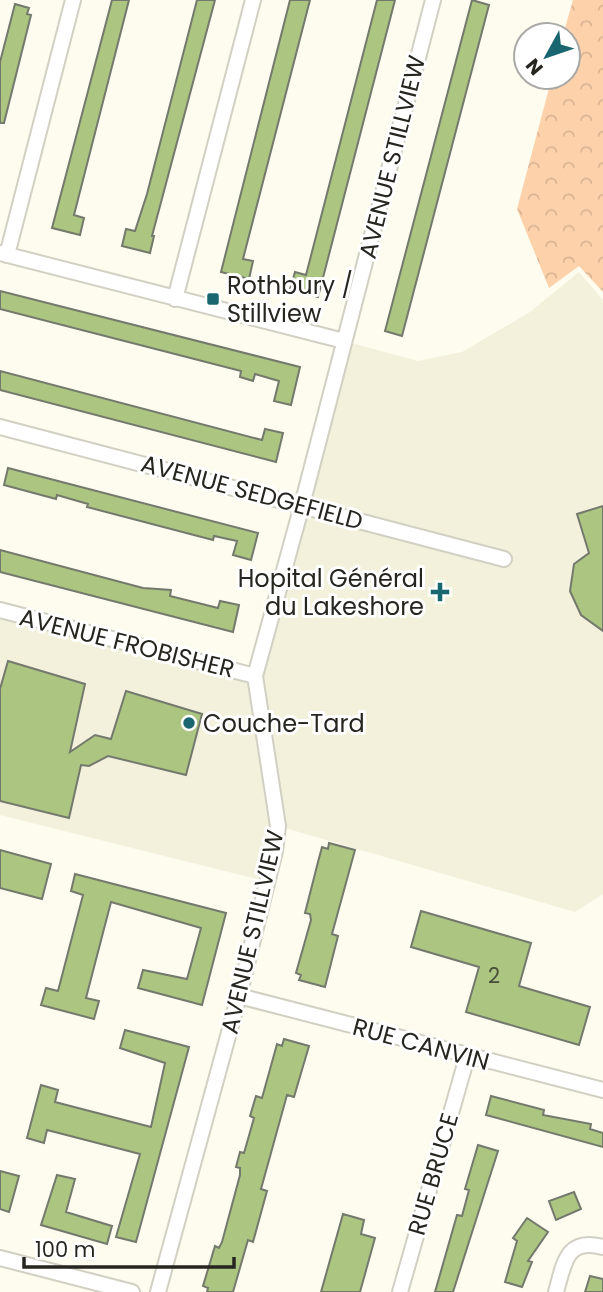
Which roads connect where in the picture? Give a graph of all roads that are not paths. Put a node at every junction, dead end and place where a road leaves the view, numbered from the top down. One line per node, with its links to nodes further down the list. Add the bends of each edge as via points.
1 (73, 0): 4 (street)
2 (253, 0): 5 (street)
3 (433, 0): 6 (street, AVENUE STILLVIEW)
4 (3, 254): 5 (street)
5 (175, 299): 6 (street)
6 (344, 341): 8 (street, AVENUE STILLVIEW)
7 (0, 427): 8 (street, AVENUE SEDGEFIELD)
8 (302, 505): 9 (street, AVENUE SEDGEFIELD); 11 (street, AVENUE STILLVIEW)
9 (504, 559)
10 (0, 610): 11 (street, AVENUE FROBISHER)
11 (255, 676): 12 (street, AVENUE STILLVIEW, via 278,826)
12 (239, 996): 13 (street, RUE CANVIN); 18 (street, AVENUE STILLVIEW)
13 (467, 1057): 14 (street, RUE CANVIN); 19 (street, RUE BRUCE)
14 (603, 1090)
15 (603, 1247): 20 (street, via 589,1243 576,1247 566,1257)
16 (0, 1258): 17 (street)
17 (132, 1292)
18 (158, 1292)
19 (400, 1292)
20 (556, 1292)

